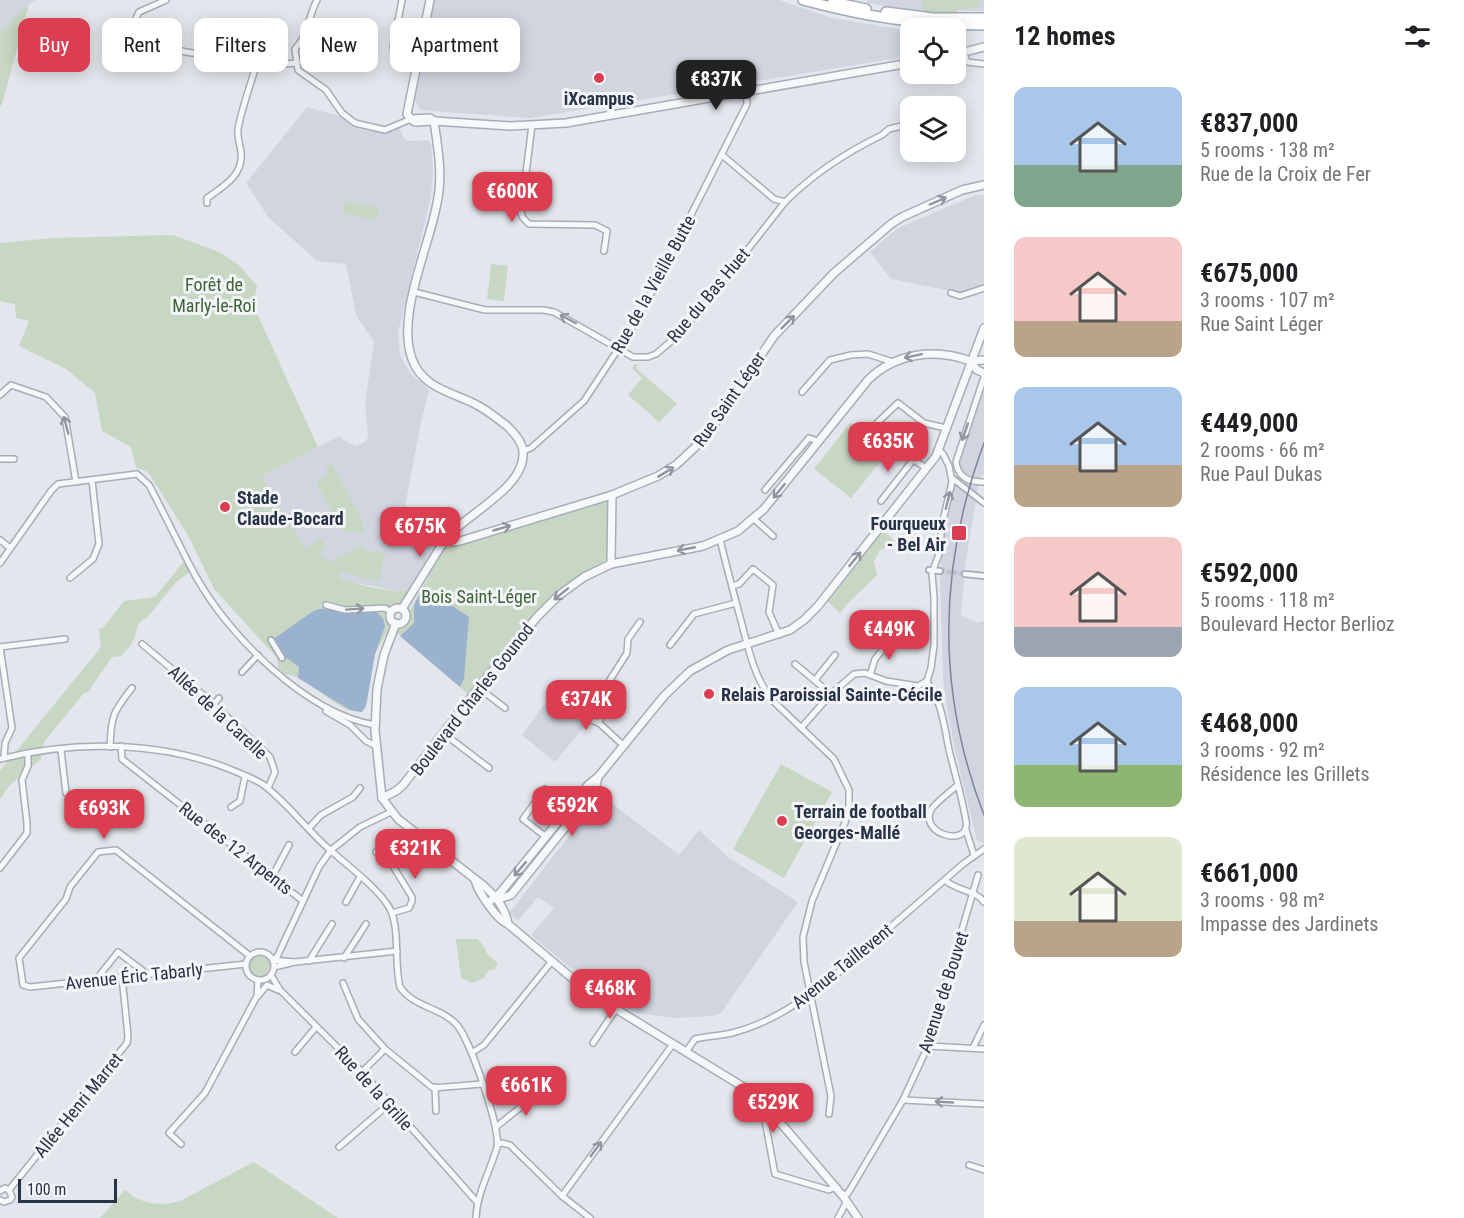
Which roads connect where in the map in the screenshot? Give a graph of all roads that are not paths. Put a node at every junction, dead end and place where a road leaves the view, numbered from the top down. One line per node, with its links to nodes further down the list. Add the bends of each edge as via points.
1 (166, 0): 12 (street, via 139,12 130,31 146,43)
2 (316, 0): 14 (street, via 303,41 295,49)
3 (402, 0): 7 (street)
4 (430, 0): 20 (street, via 407,114)
5 (803, 0): 9 (main road, via 908,22)
6 (824, 0): 8 (main road, via 907,16)
7 (399, 18)
8 (984, 18)
9 (984, 25)
10 (984, 47): 11 (street)
11 (966, 52)
12 (194, 53)
13 (966, 60): 16 (street)
14 (297, 63): 15 (street); 20 (street, via 298,70 326,90 342,113 355,123 386,130)
15 (288, 64)
16 (984, 64)
17 (900, 65): 19 (street)
18 (253, 72): 27 (street, via 238,130 240,166 226,185 207,198)
19 (746, 93): 22 (street, via 566,123); 24 (street, Rue de la Vieille Butte, via 747,104)
20 (411, 119): 21 (street)
21 (434, 121): 22 (street); 30 (street, via 440,165 438,202)
22 (532, 125): 28 (street, via 523,218 529,224 595,225 607,231)
23 (900, 126): 26 (street, Rue du Bas Huet, via 829,164)
24 (722, 155): 26 (street, via 774,199); 33 (street, Rue de la Vieille Butte)
25 (984, 185): 53 (street, Rue Saint Léger, one-way to 25, via 658,476 685,459 706,437 774,336 834,273 891,224 962,190)
26 (785, 202): 33 (street, Rue du Bas Huet, via 700,310 661,351 641,358)
27 (207, 203)
28 (604, 251)
29 (984, 288): 31 (street, via 960,296)
30 (414, 292): 33 (street, Rue du Bas Huet, one-way to 30, via 554,312 484,310); 43 (street, via 409,338 417,370 435,387 493,414 511,430)
31 (951, 293)
32 (984, 328): 35 (street)
33 (619, 347): 43 (street, Rue de la Vieille Butte, via 584,401)
34 (984, 360): 35 (street)
35 (970, 361): 36 (street, Boulevard Charles Gounod, one-way to 36, via 938,354); 37 (street); 40 (street)
36 (893, 362): 38 (street, via 868,354 830,360); 41 (street, Boulevard Charles Gounod, via 876,371)
37 (984, 375): 51 (street, one-way to 51, via 956,462 963,477)
38 (802, 392)
39 (0, 396): 50 (street, one-way to 39, via 65,417 46,397 11,385)
40 (946, 428): 42 (street); 46 (street, via 924,423 898,403 884,416 877,423 879,432)
41 (818, 441): 52 (street, via 808,438); 56 (street, Boulevard Charles Gounod, one-way to 56)
42 (938, 449): 47 (street); 48 (street)
43 (524, 451): 58 (street, via 519,473 511,484)
44 (0, 459): 45 (street)
45 (14, 459)
46 (913, 460): 47 (street); 54 (street)
47 (926, 468): 78 (street, one-way to 47, via 804,620 829,592)
48 (952, 478): 55 (street); 64 (street, one-way to 48, via 939,554)
49 (92, 480): 50 (street); 68 (street, via 99,544 93,559); 86 (street, via 129,474 144,479 196,576 246,645)
50 (76, 482): 61 (street, via 58,484)
51 (984, 482)
52 (765, 490)
53 (612, 495): 58 (street, Rue Saint Léger, one-way to 53, via 460,541); 63 (street)
54 (881, 501)
55 (984, 503)
56 (754, 519): 57 (street); 59 (street, Boulevard Charles Gounod)
57 (773, 536)
58 (446, 538): 72 (street)
59 (720, 539): 63 (street, Boulevard Charles Gounod, one-way to 63, via 703,546); 69 (street)
60 (0, 540): 61 (street)
61 (10, 548): 62 (street)
62 (0, 562)
63 (611, 564): 95 (street, Boulevard Charles Gounod, one-way to 95, via 558,596)
64 (930, 570): 65 (street); 93 (street, via 934,645)
65 (940, 571)
66 (964, 574): 67 (street)
67 (984, 576)
68 (70, 578)
69 (732, 586): 70 (street); 78 (street, via 753,569 773,585 769,612)
70 (736, 603): 83 (street); 84 (street, via 694,615)
71 (326, 605): 73 (street, one-way to 73, via 345,610)
72 (402, 609): 73 (street); 75 (street, via 406,618)
73 (388, 610): 75 (street)
74 (640, 622): 102 (street, via 608,683)
75 (396, 624): 103 (street, via 376,689)
76 (904, 624): 81 (street)
77 (874, 625): 81 (street)
78 (779, 635): 83 (street)
79 (65, 639): 85 (street)
80 (271, 640): 88 (street)
81 (891, 640): 91 (street, via 875,659)
82 (142, 644): 99 (street, Allée de la Carelle)
83 (747, 644): 104 (street, via 763,689); 106 (street, via 728,650 687,674)
84 (670, 645)
85 (0, 647): 112 (street, via 12,728)
86 (258, 654): 90 (street); 103 (street, via 303,694)
87 (835, 655): 92 (street)
88 (282, 658)
89 (795, 664): 92 (street)
90 (242, 672)
91 (870, 675): 93 (street, via 918,686); 96 (street, via 854,674)
92 (815, 681): 96 (street)
93 (927, 681): 116 (street, via 939,704)
94 (132, 688): 108 (street, via 111,720)
95 (479, 688): 100 (street); 105 (street, Boulevard Charles Gounod)
96 (831, 694): 104 (street)
97 (219, 698): 99 (street)
98 (563, 700): 102 (street)
99 (214, 704): 117 (street, Allée de la Carelle, via 270,757 275,772)
100 (505, 708)
101 (326, 711): 107 (street)
102 (599, 723): 106 (street)
103 (375, 725): 107 (street)
104 (801, 728): 171 (street, via 834,759 849,790 846,820 806,920 804,962)
105 (443, 733): 113 (street); 121 (street, Boulevard Charles Gounod, via 403,785)
106 (623, 745): 115 (street)
107 (376, 746): 121 (street)
108 (110, 747): 109 (street); 110 (street)
109 (121, 747): 114 (street, via 186,755); 136 (street, Rue des 12 Arpents, via 122,759)
110 (61, 750): 111 (street); 120 (street)
111 (28, 754): 112 (street); 134 (street, via 22,778 28,829)
112 (2, 758)
113 (489, 768)
114 (245, 776): 117 (street); 122 (street, via 240,801)
115 (598, 777): 126 (street); 144 (street, via 595,790)
116 (958, 785): 125 (street); 125 (street, via 931,810 930,820 936,831 947,837)
117 (268, 788): 124 (street)
118 (360, 788): 124 (street)
119 (545, 789): 126 (street, via 523,819)
120 (66, 793)
121 (382, 798): 123 (street)
122 (231, 807)
123 (389, 809): 130 (street); 138 (street)
124 (309, 828): 130 (street)
125 (966, 830): 133 (street)
126 (546, 837): 140 (street, one-way to 140)
127 (289, 844): 136 (street)
128 (390, 846): 131 (street)
129 (984, 849): 133 (street, Avenue Taillevent)
130 (331, 850): 137 (street); 145 (street)
131 (382, 850): 132 (street); 149 (street, via 412,901 409,908)
132 (376, 852)
133 (974, 855): 139 (street, Avenue Taillevent)
134 (0, 868)
135 (978, 875): 143 (street, Avenue de Bouvet)
136 (272, 877): 145 (street, Rue des 12 Arpents)
137 (360, 877): 146 (street); 149 (street, via 383,899)
138 (475, 880): 141 (street); 147 (street)
139 (945, 880): 143 (street); 171 (street, Avenue Taillevent)
140 (506, 886): 141 (street); 142 (street); 144 (street)
141 (486, 888): 142 (street)
142 (498, 894): 144 (street, via 502,898); 147 (street); 150 (street)
143 (974, 894): 148 (street); 178 (street, Avenue de Bouvet)
144 (510, 895): 150 (street)
145 (303, 901): 153 (street)
146 (346, 902)
147 (489, 902): 150 (street, via 502,921)
148 (984, 902)
149 (392, 914): 154 (street)
150 (508, 920): 160 (street)
151 (332, 924): 159 (street)
152 (366, 924): 157 (street)
153 (281, 945): 155 (street); 158 (street)
154 (396, 951): 157 (street); 183 (street, via 400,987 405,994 455,1022)
155 (268, 954): 156 (street, via 261,951); 158 (street)
156 (250, 956): 162 (street); 167 (street, Avenue Éric Tabarly, via 116,850 98,852 19,958 23,985)
157 (344, 958): 159 (street)
158 (273, 960): 161 (street); 163 (street)
159 (309, 961): 161 (street)
160 (552, 961): 173 (street); 183 (street, via 484,1045)
161 (295, 962): 163 (street)
162 (246, 964): 164 (street, Avenue Éric Tabarly); 168 (street, via 250,976)
163 (274, 967): 165 (street)
164 (147, 974): 166 (street, Avenue Éric Tabarly); 167 (street, via 118,951)
165 (271, 975): 168 (street); 170 (street, Rue de la Grille)
166 (122, 977): 167 (street, Avenue Éric Tabarly); 202 (street, Allée Henri Marret, via 127,1043)
167 (95, 981)
168 (263, 981): 170 (street); 172 (street); 172 (street)
169 (343, 983): 180 (street, via 358,1019)
170 (280, 990): 175 (street, Rue de la Grille)
171 (810, 995): 184 (street, Avenue Taillevent, via 751,1027 695,1039); 194 (street, via 831,1096)
172 (257, 996): 196 (street, via 205,1093 169,1133)
173 (616, 1009): 176 (street); 177 (street)
174 (984, 1025): 179 (street)
175 (316, 1026): 182 (street); 185 (street, Rue de la Grille)
176 (592, 1043)
177 (673, 1044): 184 (street); 204 (street, one-way to 177)
178 (928, 1046): 179 (street); 189 (street, Avenue de Bouvet)
179 (973, 1048): 181 (street)
180 (385, 1049): 185 (street); 187 (street)
181 (984, 1049)
182 (295, 1052)
183 (473, 1052): 186 (street)
184 (686, 1052): 192 (street, via 729,1076)
185 (362, 1072): 190 (street, Rue de la Grille)
186 (482, 1084): 187 (street); 195 (street)
187 (435, 1088): 193 (street)
188 (542, 1090): 195 (street)
189 (903, 1100): 191 (street, one-way to 189); 205 (street, Avenue de Bouvet)
190 (389, 1104): 198 (street); 207 (street, Rue de la Grille)
191 (984, 1104)
192 (762, 1105): 201 (street); 201 (street, via 775,1174 829,1190)
193 (436, 1111)
194 (829, 1114)
195 (496, 1127): 197 (street)
196 (181, 1144)
197 (498, 1144): 204 (street, via 510,1145); 207 (street)
198 (339, 1147)
199 (969, 1166): 200 (street)
200 (984, 1170)
201 (835, 1187): 205 (street)
202 (9, 1190): 203 (street); 206 (street, Allée Henri Marret, via 10,1200)
203 (0, 1191)
204 (562, 1196): 209 (street)
205 (845, 1199): 210 (street, Avenue de Bouvet); 211 (street)
206 (0, 1200)
207 (477, 1202): 208 (street)
208 (476, 1218)
209 (590, 1218)
210 (838, 1218)
211 (858, 1218)

